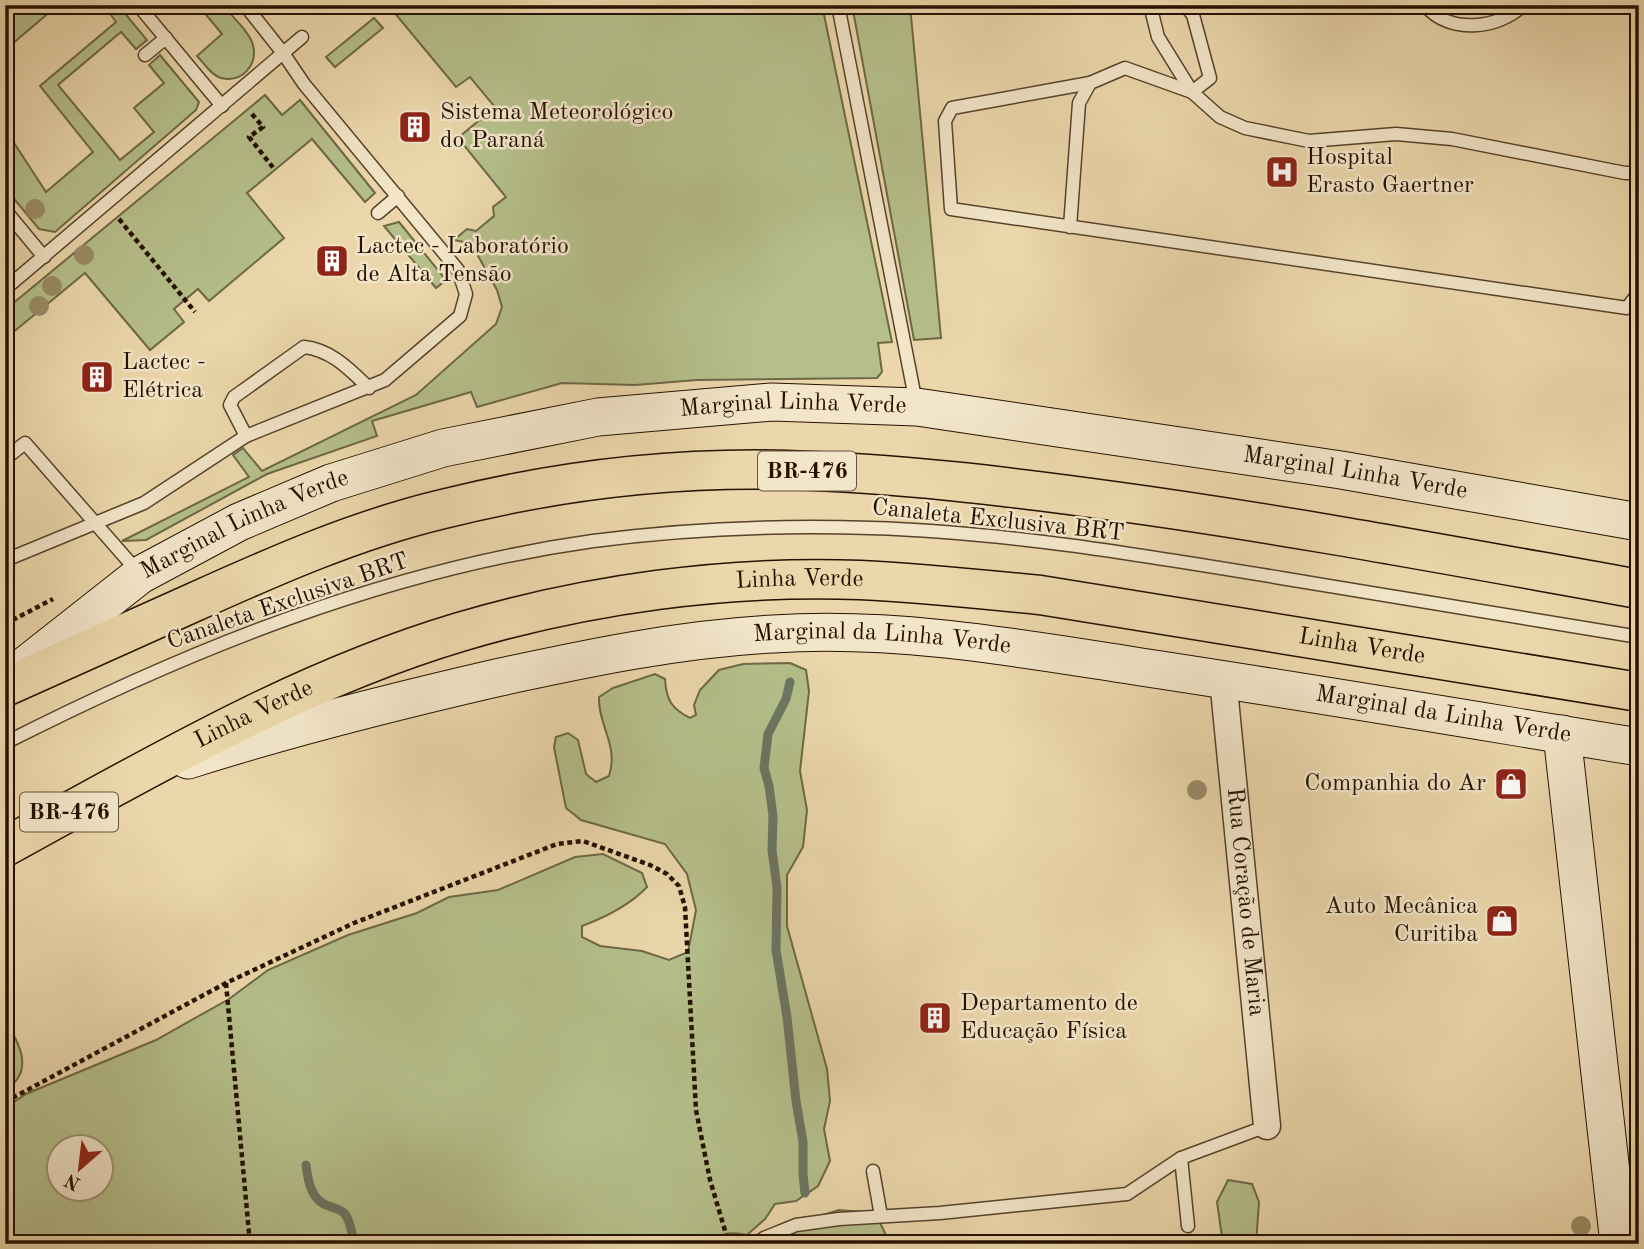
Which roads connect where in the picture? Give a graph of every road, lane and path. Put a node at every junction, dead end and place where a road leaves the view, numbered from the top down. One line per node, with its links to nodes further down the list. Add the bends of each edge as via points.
1 (138, 5): 9 (lane)
2 (245, 5): 10 (lane)
3 (838, 5): 28 (lane)
4 (1150, 5): 13 (lane, via 1157,37)
5 (1185, 5): 13 (lane, via 1193,15 1210,78)
6 (1426, 5): 7 (lane, via 1450,22 1470,26 1495,23)
7 (1523, 5)
8 (302, 37): 10 (lane)
9 (166, 38): 11 (lane); 14 (lane)
10 (283, 53): 14 (lane); 18 (lane)
11 (145, 55)
12 (1090, 83): 13 (lane, via 1125,68); 22 (lane, via 1079,103); 22 (lane, via 952,108 945,121 951,209)
13 (1192, 92): 17 (lane, via 1220,117 1245,128 1308,141 1396,134 1452,139)
14 (222, 106): 23 (lane)
15 (252, 114): 16 (path, via 263,127 249,137)
16 (275, 170)
17 (1639, 173)
18 (398, 196): 20 (lane); 27 (lane, via 458,270 466,294 460,316 385,380)
19 (5, 210): 23 (lane)
20 (378, 214)
21 (119, 219): 26 (path)
22 (1070, 226): 25 (lane, via 1627,308)
23 (44, 257): 24 (lane)
24 (5, 289)
25 (1639, 292)
26 (195, 312)
27 (369, 388): 29 (lane); 29 (lane, via 319,348 304,347 234,397 230,405)
28 (917, 407): 31 (main road, Marginal Linha Verde, via 1341,470); 34 (main road, Marginal Linha Verde, via 772,402 598,417 443,448 331,483 239,522)
29 (246, 436): 32 (lane, via 144,503)
30 (5, 460): 32 (lane, via 25,443)
31 (1639, 522)
32 (95, 523): 33 (lane, via 13,557); 34 (lane)
33 (5, 549)
34 (140, 575): 40 (main road, Marginal Linha Verde)
35 (1639, 589): 40 (highway, BR-476, via 1064,494 786,470 660,474 505,494 387,524 267,569)
36 (62, 594): 37 (path)
37 (5, 624)
38 (1639, 637): 43 (lane, Canaleta Exclusiva BRT, via 1184,562 988,537 873,528 686,532 519,554 344,599 158,670)
39 (1223, 679): 42 (main road, Marginal da Linha Verde); 45 (main road, Marginal da Linha Verde, via 904,634 775,633 584,658 258,738); 49 (street, Rua Coração de Maria)
40 (5, 684)
41 (1639, 692): 45 (highway, Linha Verde / BR-476, via 1040,595 857,580 711,584 582,603 459,632 316,687)
42 (1562, 734): 44 (main road, Marginal da Linha Verde); 57 (main road)
43 (5, 743)
44 (1639, 747)
45 (133, 777): 46 (highway, Linha Verde / BR-476)
46 (5, 847)
47 (226, 984): 48 (path); 54 (path); 55 (path, via 354,923 557,844 583,841 650,865 678,886 685,907 696,1110)
48 (5, 1102)
49 (1267, 1126): 50 (lane)
50 (1181, 1158): 52 (lane, via 1127,1194); 53 (lane)
51 (873, 1171): 52 (lane)
52 (881, 1216): 56 (lane, via 796,1225)
53 (1188, 1226)
54 (250, 1244)
55 (729, 1244)
56 (756, 1244)
57 (1619, 1244)

